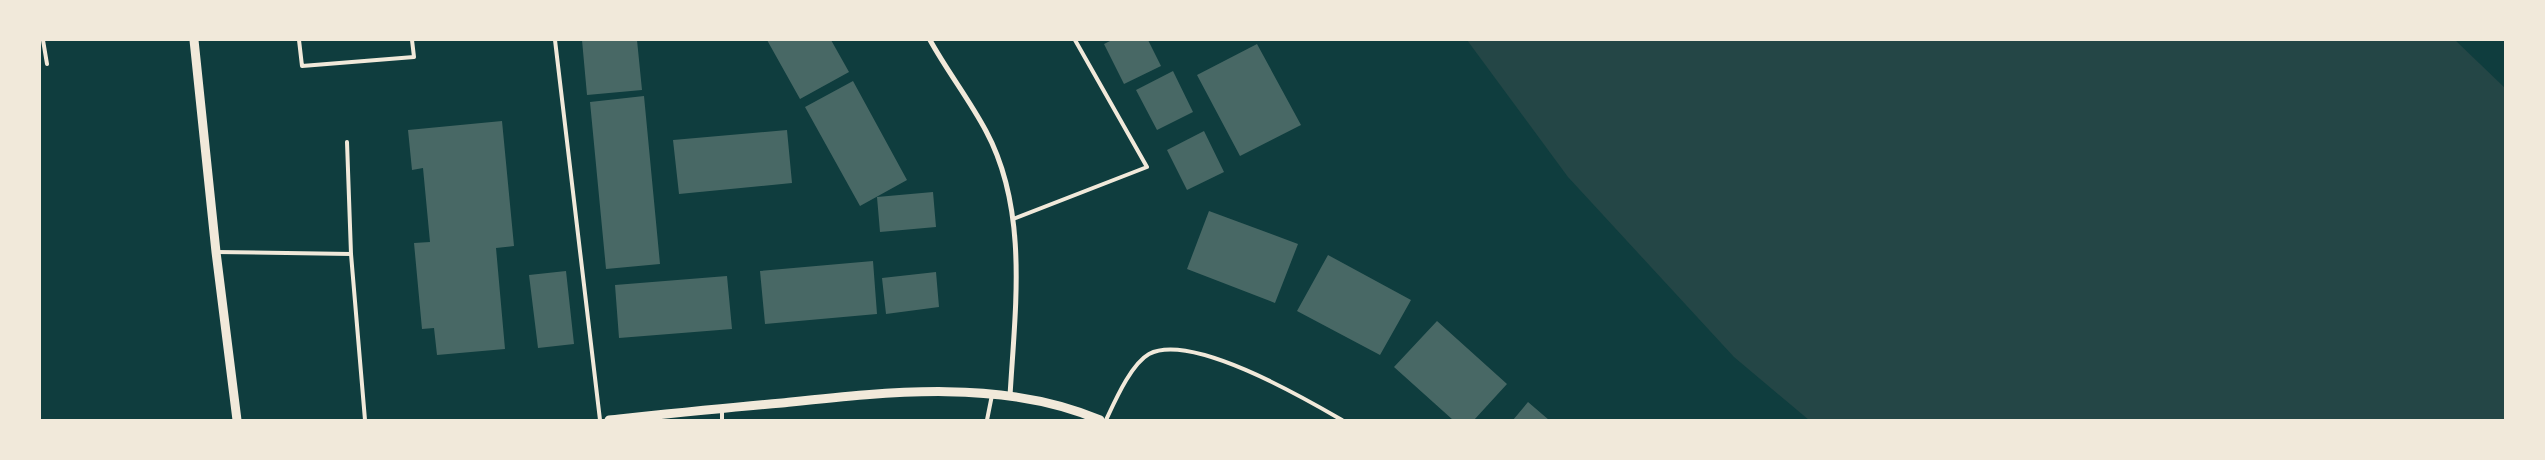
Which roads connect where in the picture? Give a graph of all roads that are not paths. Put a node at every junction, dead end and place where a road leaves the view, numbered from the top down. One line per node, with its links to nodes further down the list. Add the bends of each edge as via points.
1 (43, 40): 8 (lane)
2 (194, 40): 11 (street)
3 (299, 40): 4 (lane, via 302,66 414,57)
4 (412, 40)
5 (555, 40): 18 (lane)
6 (930, 40): 10 (street, via 986,131 1008,189)
7 (1075, 40): 10 (lane, via 1147,168)
8 (47, 64)
9 (347, 142): 12 (lane)
10 (1013, 219): 14 (street, via 1016,287)
11 (216, 252): 12 (lane); 16 (street)
12 (351, 254): 17 (lane)
13 (992, 395): 14 (street); 15 (street, via 936,392 866,394); 21 (lane)
14 (1010, 396): 22 (street, via 1082,412)
15 (722, 409): 19 (street); 20 (lane)
16 (237, 420)
17 (366, 420)
18 (600, 420)
19 (609, 420)
20 (722, 420)
21 (987, 420)
22 (1100, 420)
23 (1106, 420): 24 (lane, via 1128,376 1149,354 1176,348 1204,355 1277,383)
24 (1342, 420)

